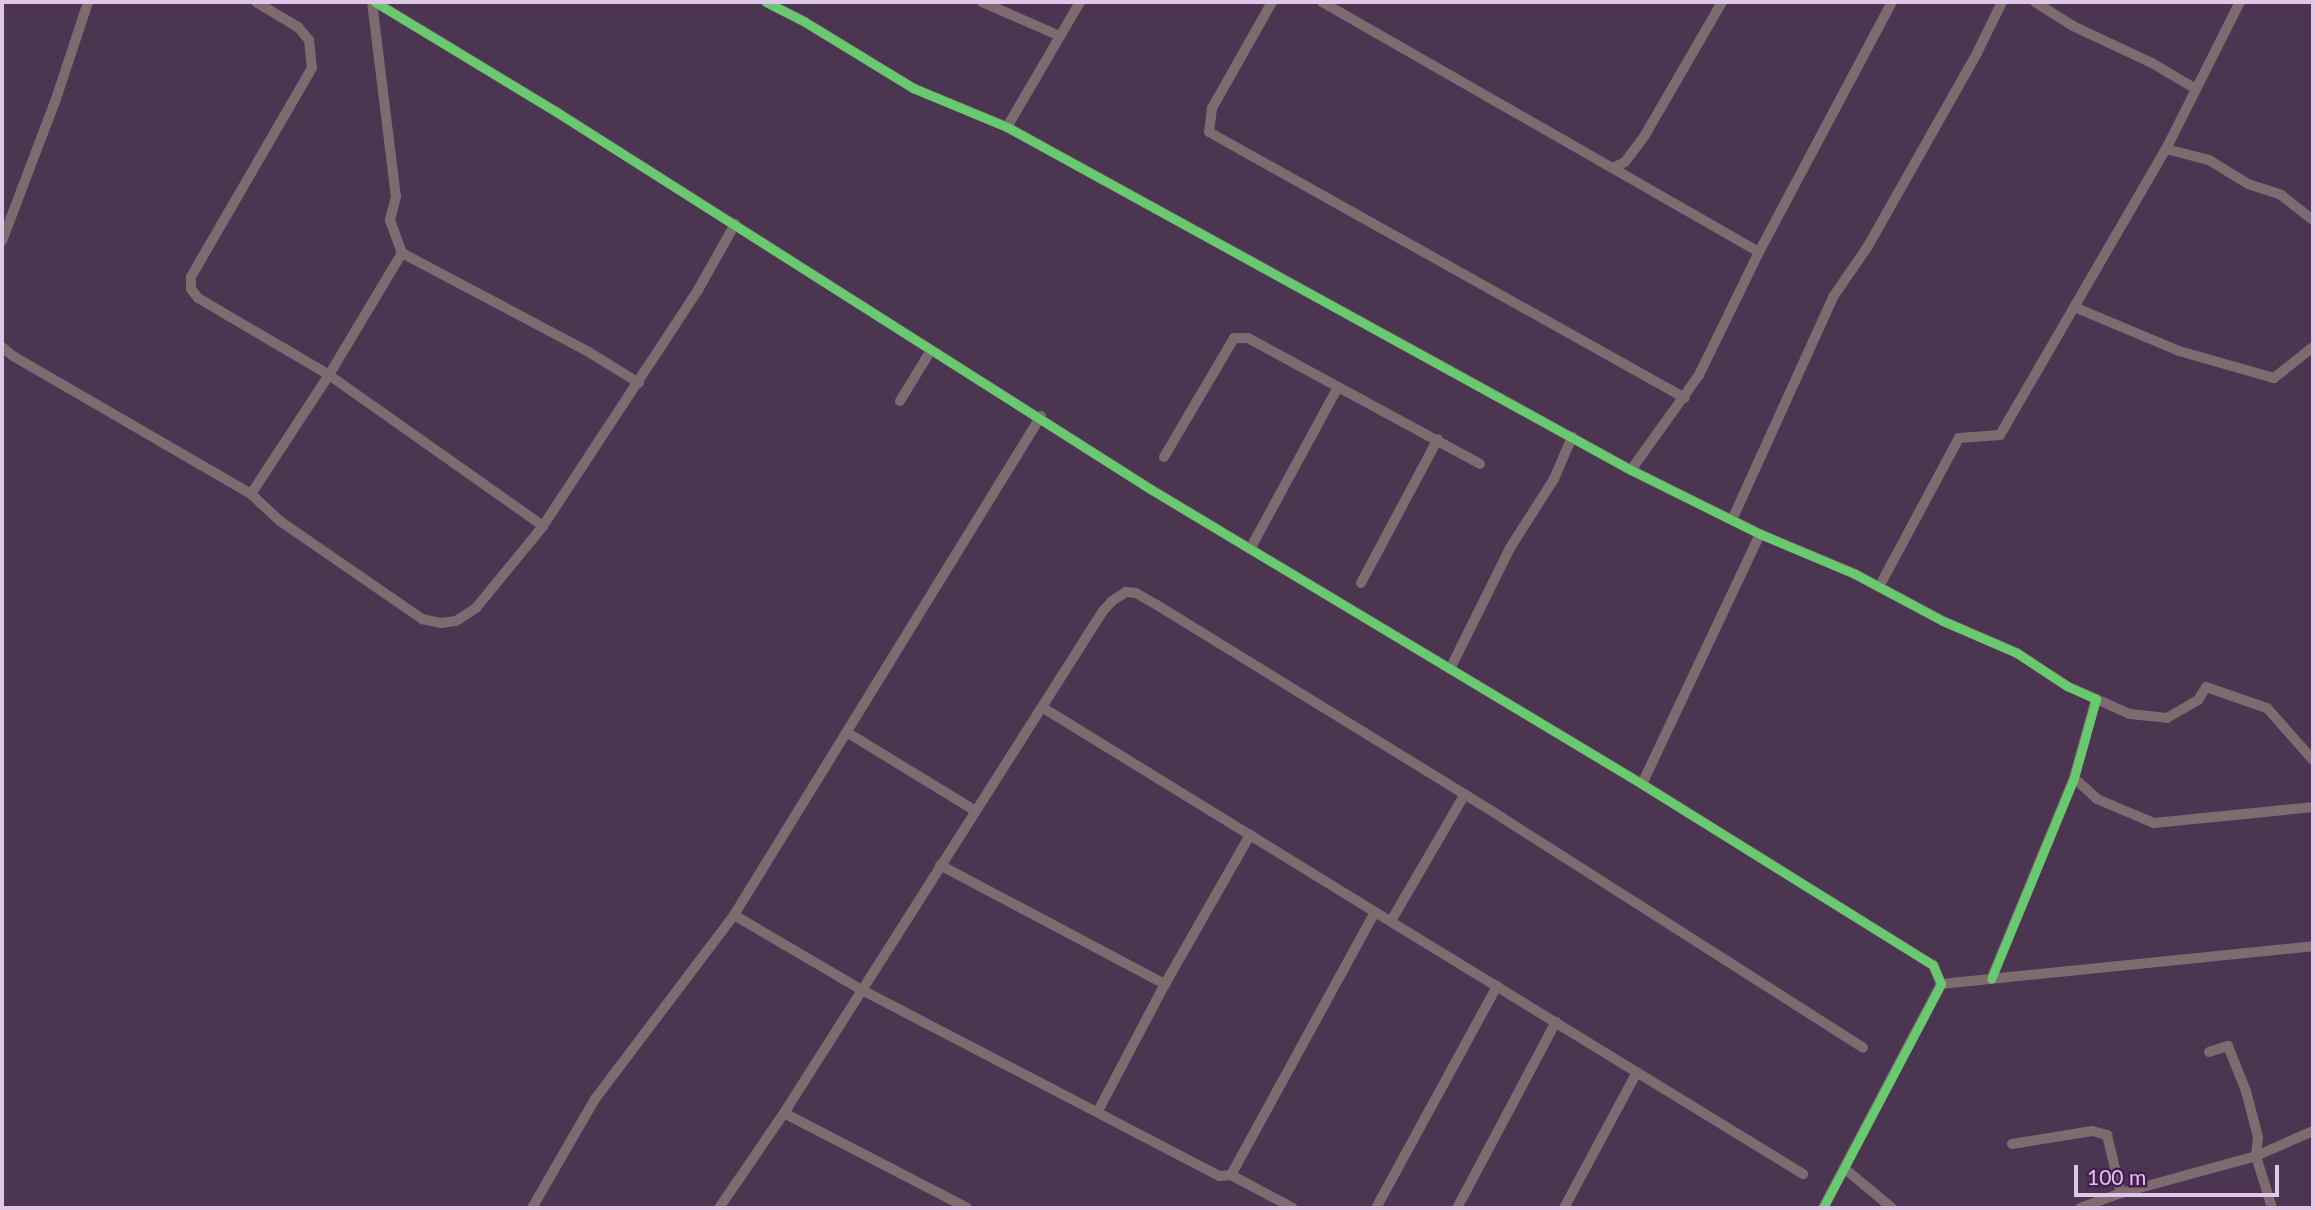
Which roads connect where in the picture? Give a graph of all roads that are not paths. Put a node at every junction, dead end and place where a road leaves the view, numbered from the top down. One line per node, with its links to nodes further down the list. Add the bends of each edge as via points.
1 (88, 2): 21 (street)
2 (256, 2): 28 (street, via 299,27 309,40 312,68 191,277 191,289 198,298)
3 (373, 2): 20 (street); 23 (street, via 396,197 390,220)
4 (766, 2): 16 (street, via 914,88)
5 (982, 2): 14 (street)
6 (1080, 2): 14 (street)
7 (1272, 2): 31 (street, via 1212,108 1209,132)
8 (1322, 2): 18 (street)
9 (1721, 2): 18 (street, via 1645,135 1625,162)
10 (1892, 2): 22 (street)
11 (2002, 2): 40 (street, via 1868,246 1833,296)
12 (2035, 2): 15 (street)
13 (2240, 2): 15 (street)
14 (1060, 36): 16 (street)
15 (2196, 89): 17 (street)
16 (1007, 127): 34 (street)
17 (2166, 149): 19 (street, via 2209,160 2248,184 2281,195); 24 (street)
18 (1613, 168): 22 (street)
19 (2313, 220)
20 (735, 224): 27 (street); 29 (street)
21 (2, 241)
22 (1759, 252): 31 (street)
23 (402, 253): 28 (street); 29 (street)
24 (2074, 307): 26 (street, via 2179,351 2274,378); 45 (street, via 2000,435 1959,438)
25 (2, 346): 39 (street)
26 (2313, 347)
27 (931, 350): 32 (street); 33 (street)
28 (328, 375): 39 (street); 41 (street)
29 (639, 383): 41 (street)
30 (1338, 387): 35 (street); 36 (street, via 1248,338 1234,338); 43 (street)
31 (1685, 398): 38 (street)
32 (900, 401)
33 (1041, 416): 43 (street); 49 (street)
34 (1572, 437): 38 (street); 46 (street, via 1554,480 1510,548)
35 (1438, 439): 37 (street); 44 (street)
36 (1164, 457)
37 (1480, 464)
38 (1631, 470): 40 (street)
39 (251, 494): 41 (street, via 280,522 422,619 442,623 456,621 476,608)
40 (1732, 520): 42 (street)
41 (543, 526)
42 (1760, 534): 45 (street); 52 (street)
43 (1250, 549): 46 (street)
44 (1362, 583)
45 (1879, 587): 47 (street, via 2017,653)
46 (1450, 669): 52 (street)
47 (2096, 699): 50 (street, via 2130,714 2167,718 2198,700 2206,687 2267,708); 51 (street)
48 (1042, 707): 53 (street, via 1112,601 1136,593); 55 (street); 56 (street)
49 (848, 733): 55 (street); 59 (street)
50 (2313, 760)
51 (2074, 778): 54 (street, via 2097,799 2154,823); 62 (street)
52 (1642, 784): 64 (street, via 1933,965)
53 (1465, 794): 60 (street); 68 (street)
54 (2313, 807)
55 (974, 810): 57 (street)
56 (1250, 835): 58 (street); 63 (street)
57 (940, 865): 63 (street); 66 (street)
58 (1375, 912): 60 (street); 78 (street)
59 (734, 915): 66 (street); 80 (street, via 595,1099)
60 (1391, 920): 65 (street)
61 (2313, 946): 62 (street)
62 (1991, 979): 64 (street)
63 (1166, 984): 71 (street)
64 (1941, 984): 76 (street)
65 (1497, 986): 67 (street); 84 (street)
66 (862, 990): 71 (street); 72 (street)
67 (1556, 1022): 70 (street); 85 (street)
68 (1863, 1048)
69 (2209, 1052): 75 (street, via 2228,1046 2258,1137)
70 (1637, 1072): 77 (street); 86 (street)
71 (1098, 1111): 78 (street, via 1220,1176)
72 (785, 1113): 81 (street); 82 (street)
73 (2313, 1131): 75 (street)
74 (2012, 1144): 79 (street, via 2092,1131 2107,1135)
75 (2256, 1156): 79 (street); 90 (street)
76 (1844, 1168): 87 (street); 88 (street)
77 (1803, 1174)
78 (1231, 1175): 83 (street)
79 (2121, 1193): 89 (street)
80 (532, 1208)
81 (719, 1208)
82 (967, 1208)
83 (1293, 1208)
84 (1376, 1208)
85 (1457, 1208)
86 (1564, 1208)
87 (1823, 1208)
88 (1892, 1208)
89 (2080, 1208)
90 (2272, 1208)

